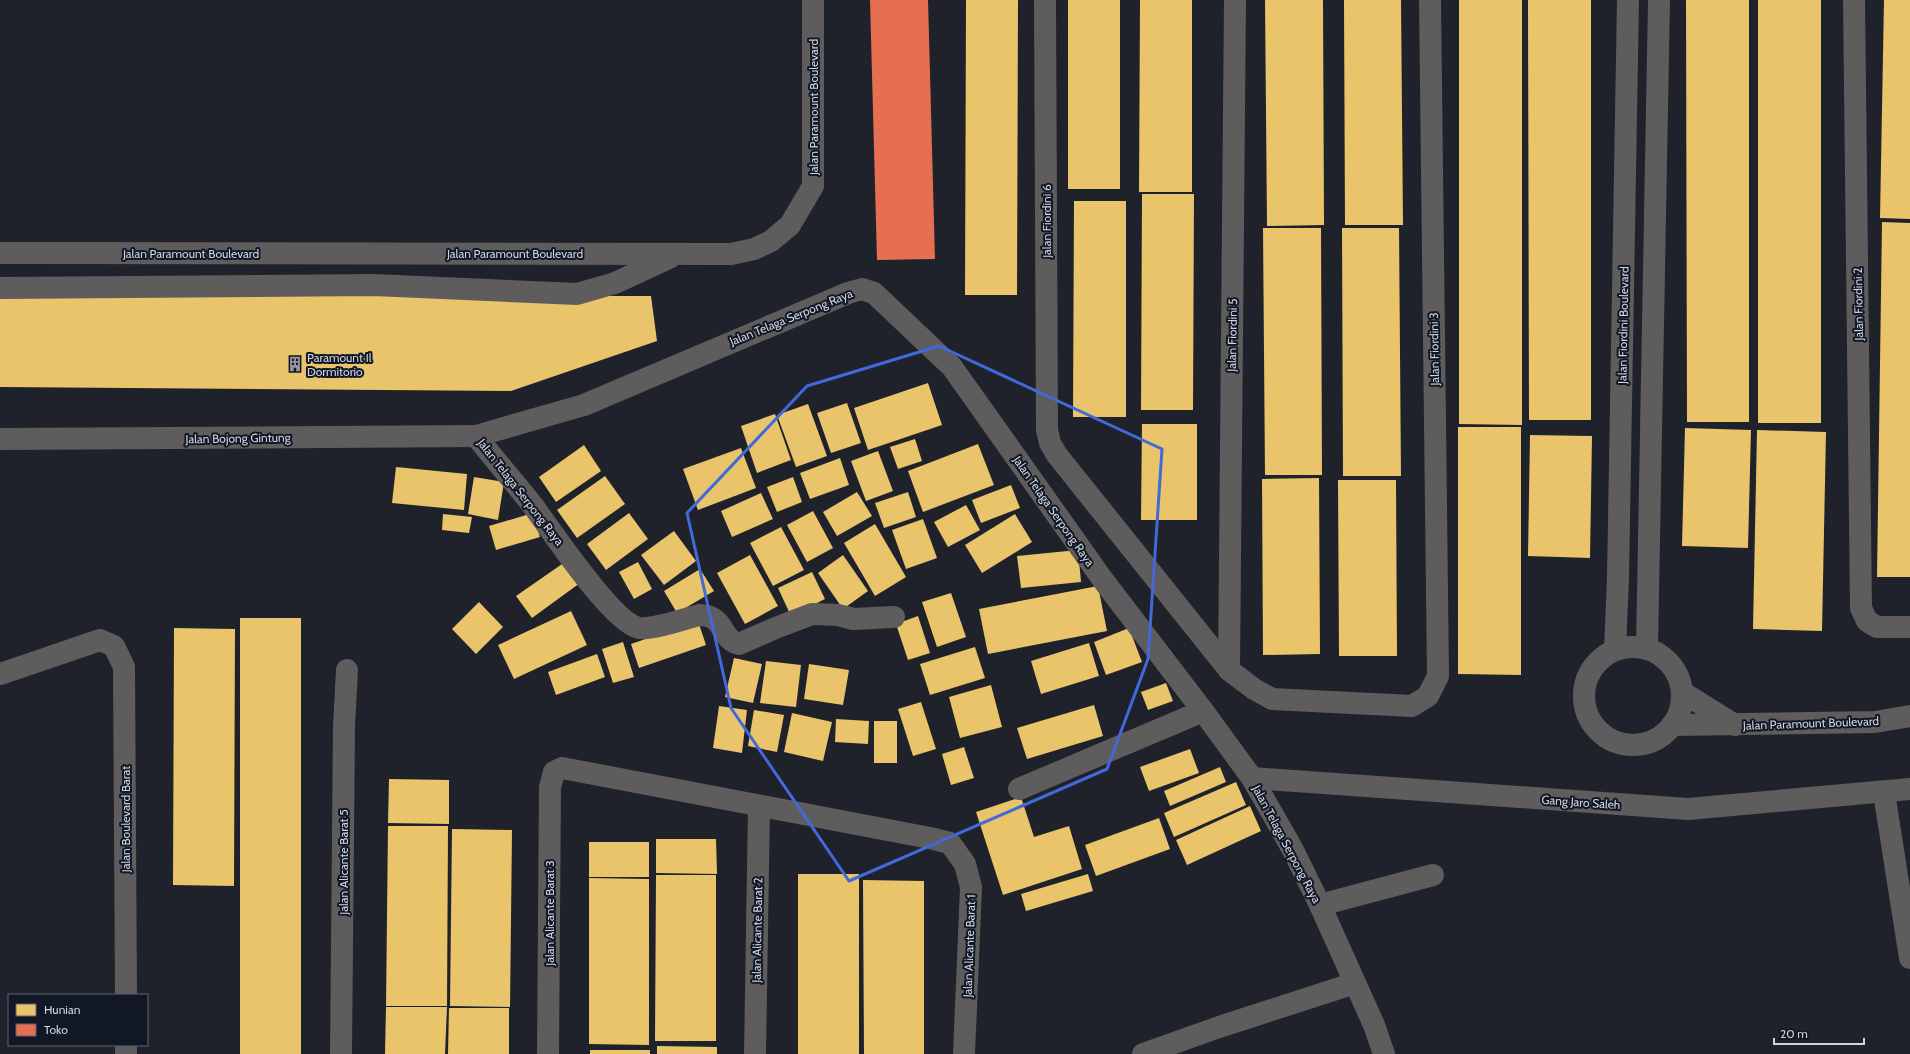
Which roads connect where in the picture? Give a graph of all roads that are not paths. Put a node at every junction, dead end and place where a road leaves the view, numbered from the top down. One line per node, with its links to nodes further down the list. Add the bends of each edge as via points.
1 (813, 0): 9 (street, Jalan Paramount Boulevard, via 813,186 790,225 771,241 754,249 731,254)
2 (1045, 0): 18 (street, Jalan Fiordini 6, via 1047,430 1050,442 1057,455)
3 (1235, 0): 18 (street, Jalan Fiordini 5)
4 (1430, 0): 18 (street, Jalan Fiordini 3, via 1438,676 1428,696 1412,706 1272,699)
5 (1628, 0): 16 (street, Jalan Fiordini Boulevard)
6 (1659, 0): 15 (street)
7 (1854, 0): 14 (street, Jalan Fiordini 2, via 1861,608 1867,621 1877,627)
8 (0, 253): 9 (street, Jalan Paramount Boulevard)
9 (678, 254): 10 (street, via 615,283 576,294 374,285)
10 (0, 288)
11 (476, 436): 12 (street, Jalan Bojong Gintung); 13 (street, Jalan Telaga Serpong Raya, via 533,506 602,598 630,624 640,628 650,627 706,615 714,617 734,643 739,644 812,614 838,615 853,619); 21 (street, Jalan Telaga Serpong Raya, via 584,405 848,293 862,289 874,293 952,367 1103,580)
12 (0, 439)
13 (894, 617)
14 (1910, 627)
15 (1646, 648): 16 (street, via 1631,646); 20 (street, via 1664,658 1676,673)
16 (1615, 650): 23 (street, via 1591,669 1585,683 1583,698 1586,712 1594,726 1618,743 1634,745 1662,736)
17 (347, 670): 35 (street, Jalan Alicante Barat 5, via 344,726)
18 (1229, 670)
19 (0, 674): 34 (street, Jalan Boulevard Barat, via 100,640 114,646 124,667)
20 (1682, 692): 23 (street, via 1679,711); 24 (street, Jalan Paramount Boulevard)
21 (1203, 711): 25 (street, Jalan Telaga Serpong Raya); 26 (street)
22 (1910, 716): 24 (street, Jalan Paramount Boulevard, via 1875,722)
23 (1672, 725): 24 (street, Jalan Paramount Boulevard)
24 (1735, 725)
25 (1252, 778): 28 (street, Gang Jaro Saleh, via 1688,809); 31 (street, Jalan Telaga Serpong Raya, via 1293,850)
26 (1020, 789)
27 (1910, 789): 28 (street, Gang Jaro Saleh)
28 (1884, 792): 32 (street)
29 (759, 806): 36 (street, Jalan Alicante Barat 3, via 562,768 554,772 550,787); 37 (street, Jalan Alicante Barat 2); 38 (street, Jalan Alicante Barat 1, via 950,843 965,864 971,887)
30 (1433, 875): 31 (street)
31 (1320, 905): 33 (street, Jalan Telaga Serpong Raya)
32 (1910, 958)
33 (1355, 983): 39 (street); 40 (street, Jalan Telaga Serpong Raya)
34 (126, 994)
35 (341, 1054)
36 (548, 1054)
37 (755, 1054)
38 (964, 1054)
39 (1143, 1054)
40 (1384, 1054)

